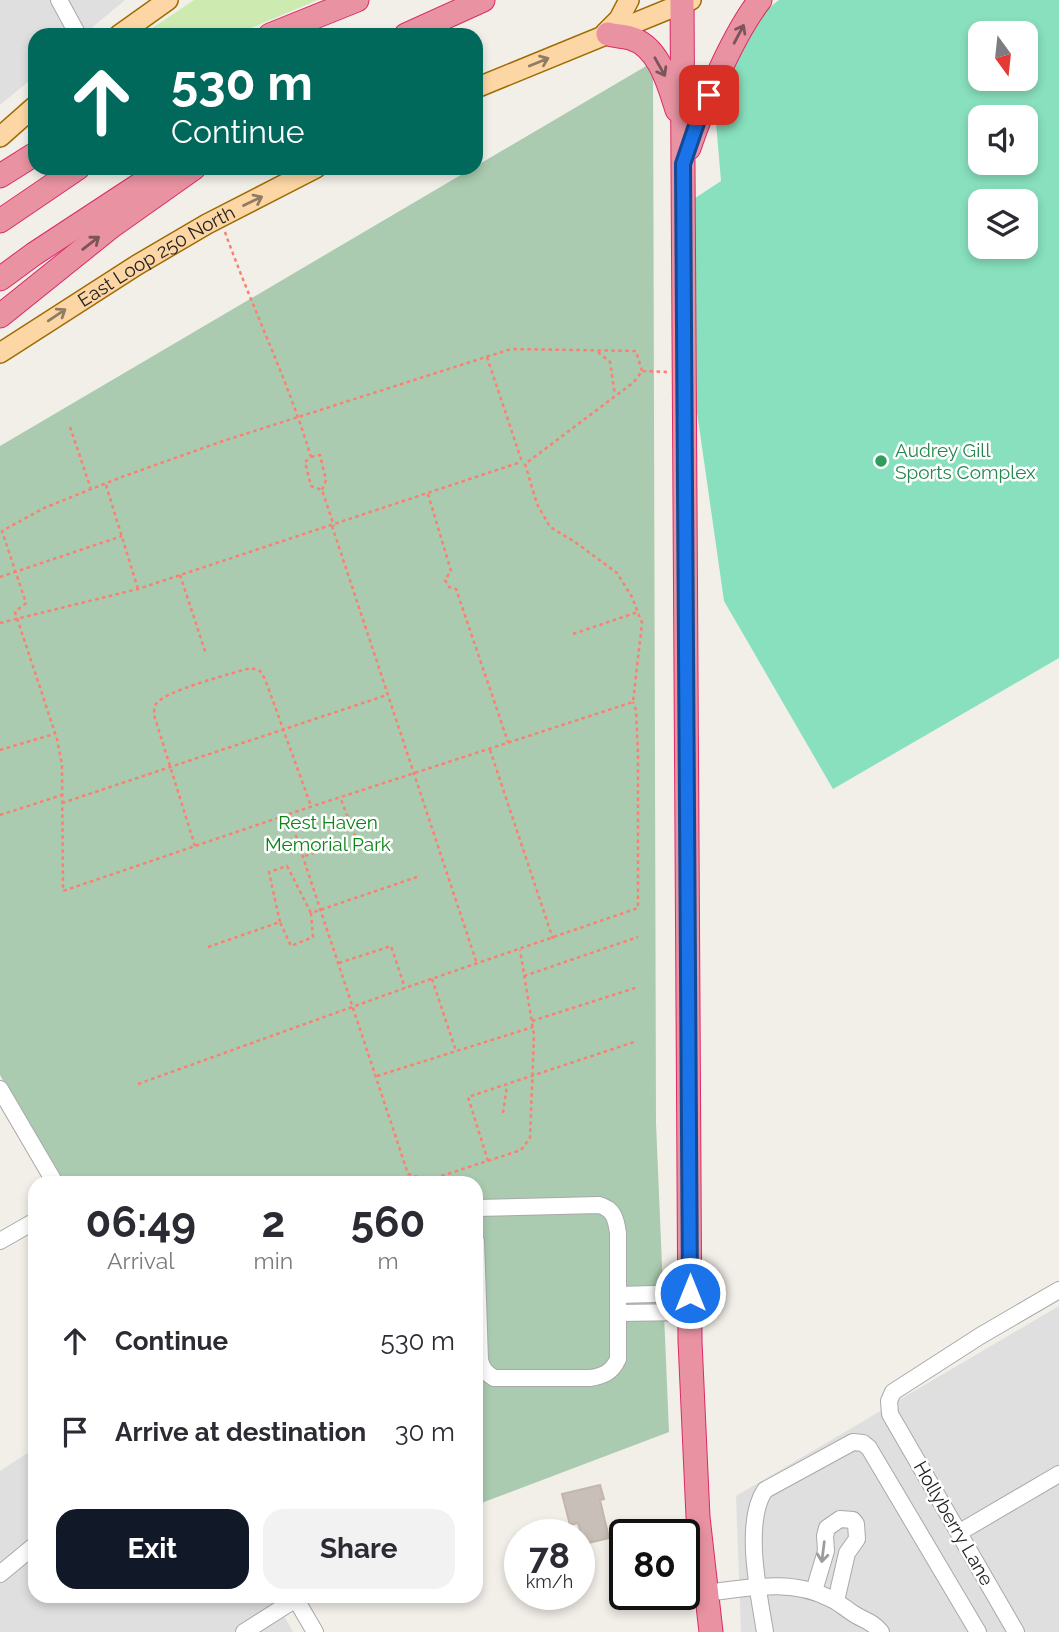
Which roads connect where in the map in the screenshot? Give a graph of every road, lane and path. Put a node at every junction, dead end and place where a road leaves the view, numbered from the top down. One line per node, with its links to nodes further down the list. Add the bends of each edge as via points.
1 (59, 0): 10 (street)
2 (168, 0): 11 (main road)
3 (357, 0): 12 (highway)
4 (378, 0): 13 (highway)
5 (483, 0): 9 (highway)
6 (629, 0): 16 (main road)
7 (760, 0): 22 (highway, one-way to 7, via 719,74)
8 (685, 1): 16 (main road); 19 (highway)
9 (445, 17): 14 (highway); 15 (highway)
10 (74, 28)
11 (129, 28)
12 (287, 28)
13 (323, 28)
14 (421, 28)
15 (427, 28)
16 (603, 36): 17 (main road, one-way to 16); 19 (highway, one-way to 19, via 632,38 652,53 666,78)
17 (483, 85)
18 (28, 112): 20 (main road)
19 (683, 129): 22 (highway)
20 (0, 137)
21 (28, 158): 27 (highway)
22 (683, 164): 36 (highway)
23 (68, 175): 29 (highway)
24 (154, 175): 30 (highway)
25 (184, 175): 31 (highway, one-way to 25)
26 (303, 175): 28 (main road, East Loop 250 North, one-way to 26)
27 (0, 176)
28 (220, 218): 33 (main road, East Loop 250 North, one-way to 28, via 85,296); 38 (path)
29 (0, 221)
30 (0, 279)
31 (0, 316)
32 (598, 351): 34 (path, via 511,349); 35 (path, via 636,351); 37 (path, via 610,362)
33 (0, 353)
34 (487, 357): 38 (path); 41 (path)
35 (642, 371): 36 (path); 37 (path)
36 (685, 372): 109 (highway)
37 (615, 395): 41 (path)
38 (299, 417): 40 (path); 42 (path)
39 (70, 427): 43 (path)
40 (311, 457): 44 (path, via 305,462 312,486); 44 (path, via 320,455 326,480)
41 (523, 463): 45 (path); 53 (path, via 550,527 617,573)
42 (106, 483): 43 (path); 48 (path)
43 (91, 489): 47 (path)
44 (322, 490): 46 (path)
45 (428, 494): 46 (path); 62 (path, via 451,570 445,580 456,589)
46 (333, 526): 50 (path); 58 (path)
47 (1, 531): 49 (path)
48 (122, 536): 49 (path); 52 (path)
49 (16, 572): 51 (path); 54 (path, via 26,603 15,612)
50 (180, 575): 52 (path); 57 (path)
51 (0, 577)
52 (138, 589): 54 (path)
53 (638, 612): 56 (path); 59 (path, via 642,623)
54 (17, 618): 55 (path); 61 (path)
55 (0, 623)
56 (573, 634)
57 (206, 654)
58 (387, 695): 60 (path); 66 (path)
59 (633, 702): 62 (path); 80 (path, via 638,753 638,908)
60 (283, 729): 65 (path); 65 (path, via 260,671 251,668 184,689 155,705); 70 (path)
61 (55, 734): 64 (path); 67 (path)
62 (508, 742): 63 (path)
63 (489, 748): 66 (path); 80 (path)
64 (0, 750)
65 (170, 766): 69 (path); 73 (path)
66 (413, 773): 68 (path); 84 (path)
67 (62, 794): 69 (path); 71 (path)
68 (340, 797): 70 (path); 74 (path, via 356,838)
69 (62, 803): 73 (path, via 63,891)
70 (311, 806): 72 (path)
71 (0, 814)
72 (289, 814): 73 (path); 74 (path)
73 (195, 846)
74 (303, 856): 76 (path)
75 (416, 877): 76 (path)
76 (321, 909): 77 (path); 83 (path)
77 (311, 913): 78 (path, via 313,937 291,946); 78 (path, via 287,866 269,872)
78 (280, 922): 81 (path)
79 (638, 937): 85 (path)
80 (553, 939): 82 (path)
81 (208, 947)
82 (520, 950): 84 (path); 85 (path)
83 (339, 963): 88 (path, via 391,946); 89 (path)
84 (477, 964): 86 (path)
85 (524, 976): 90 (path)
86 (432, 979): 88 (path); 93 (path)
87 (638, 987): 90 (path)
88 (404, 988): 89 (path)
89 (354, 1006): 94 (path); 96 (path)
90 (532, 1021): 91 (path)
91 (533, 1027): 93 (path); 95 (path)
92 (637, 1041): 95 (path)
93 (456, 1051): 94 (path)
94 (377, 1076): 102 (path, via 408,1174)
95 (533, 1077): 97 (path); 100 (path, via 530,1138 521,1150)
96 (138, 1084)
97 (507, 1085): 99 (path); 100 (path, via 468,1097)
98 (0, 1089): 101 (street)
99 (503, 1113)
100 (488, 1161): 103 (path)
101 (51, 1176)
102 (415, 1176)
103 (441, 1176)
104 (483, 1208): 108 (street, via 606,1207 617,1226)
105 (28, 1225): 106 (street)
106 (0, 1241)
107 (1059, 1290): 113 (street, Hollyberry Lane, via 893,1392 889,1401 890,1414)
108 (618, 1295): 109 (street); 110 (street)
109 (690, 1303): 110 (street); 118 (highway, via 691,1399)
110 (618, 1313): 111 (street, via 618,1359 604,1376 494,1378)
111 (483, 1369)
112 (1059, 1474): 113 (street)
113 (960, 1532): 130 (street, Hollyberry Lane)
114 (28, 1551): 115 (street)
115 (0, 1574)
116 (758, 1587): 117 (street, via 797,1586); 118 (street); 126 (street); 129 (street, via 753,1525 765,1490 847,1443 859,1442 869,1448)
117 (814, 1591): 119 (street); 119 (street, one-way to 117, via 847,1553 857,1539 853,1520 840,1519 827,1528 826,1551)
118 (706, 1593): 125 (highway)
119 (836, 1601): 122 (street)
120 (288, 1603): 123 (street)
121 (298, 1603): 124 (street)
122 (856, 1615): 127 (street); 128 (street, via 872,1621)
123 (244, 1632)
124 (314, 1632)
125 (711, 1632)
126 (765, 1632)
127 (855, 1632)
128 (881, 1632)
129 (978, 1632)
130 (1016, 1632)

